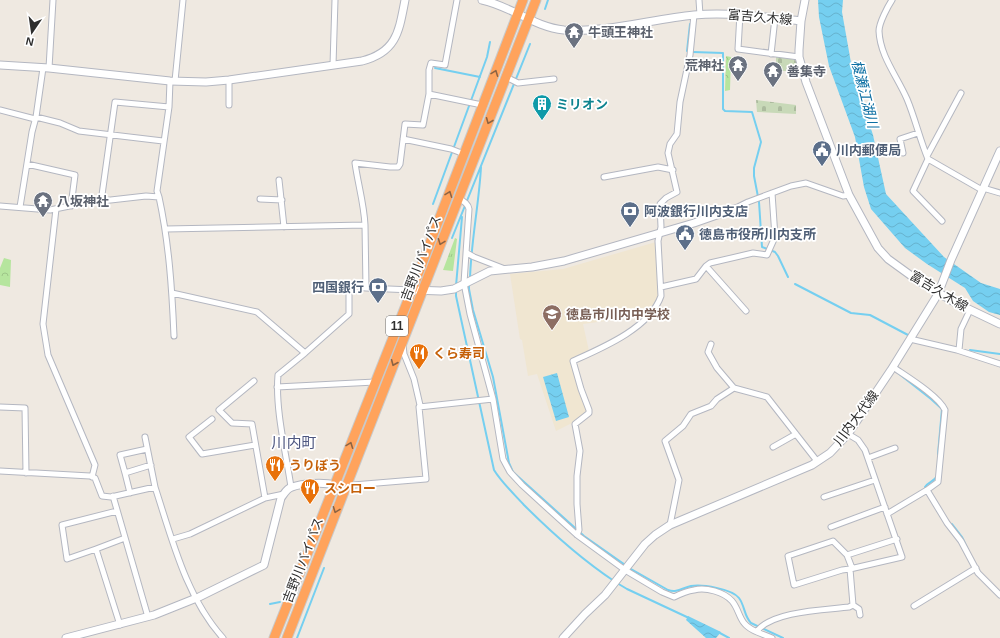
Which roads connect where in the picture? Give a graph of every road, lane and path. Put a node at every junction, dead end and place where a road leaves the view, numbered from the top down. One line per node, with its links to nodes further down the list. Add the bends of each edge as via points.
1 (53, 0): 23 (street)
2 (183, 0): 27 (street)
3 (335, 0): 22 (street)
4 (405, 0): 22 (main road, via 396,36 384,51 374,58)
5 (457, 0): 29 (street, via 445,66 431,63)
6 (482, 0): 12 (main road, 富吉久木線)
7 (523, 0): 13 (highway, 吉野川バイパス / 11)
8 (536, 0): 17 (highway, 吉野川バイパス / 11)
9 (699, 0): 15 (street)
10 (805, 0): 18 (main road)
11 (892, 0): 35 (street, via 879,28 881,44 907,99)
12 (502, 2): 13 (main road, 富吉久木線)
13 (518, 14): 17 (main road, 富吉久木線); 31 (highway, 吉野川バイパス / 11, one-way to 13)
14 (740, 14): 15 (main road, 富吉久木線); 16 (main road, 富吉久木線); 19 (street, via 738,49)
15 (696, 15): 17 (main road, 富吉久木線, via 584,30 559,29); 44 (street, via 680,102 677,134 670,144 668,153)
16 (775, 18): 18 (main road, 富吉久木線); 19 (street)
17 (529, 20): 26 (highway, 吉野川バイパス / 11)
18 (801, 21): 20 (main road, 富吉久木線)
19 (771, 54): 20 (street)
20 (799, 57): 50 (main road, 富吉久木線)
21 (0, 65): 23 (main road)
22 (333, 65): 25 (main road)
23 (46, 68): 27 (main road); 34 (street)
24 (554, 79): 26 (street)
25 (229, 80): 27 (main road); 30 (street)
26 (512, 80): 55 (highway, 吉野川バイパス / 11, one-way to 55)
27 (173, 81): 32 (street)
28 (961, 93): 42 (street)
29 (428, 94): 31 (street); 37 (street, via 423,124 405,124)
30 (229, 105)
31 (482, 105): 41 (highway, 吉野川バイパス / 11)
32 (169, 107): 36 (street, via 115,102); 38 (street)
33 (0, 110): 34 (street)
34 (36, 118): 36 (street, via 60,123 79,131); 43 (street)
35 (918, 133): 40 (street, via 900,139); 42 (street)
36 (109, 135): 38 (street); 54 (street)
37 (403, 139): 41 (street); 62 (street, via 398,167 355,163)
38 (163, 142): 51 (street, via 157,191)
39 (1000, 151): 47 (main road, 川内大代線)
40 (904, 153)
41 (464, 154): 72 (highway, 吉野川バイパス / 11, one-way to 41)
42 (928, 158): 47 (street); 61 (street, via 913,191)
43 (27, 164): 57 (street, via 75,175); 58 (street)
44 (673, 170): 45 (street, via 658,167); 65 (street, via 677,192 660,204)
45 (604, 177)
46 (280, 180): 53 (street)
47 (983, 189): 49 (street); 75 (main road, 川内大代線)
48 (772, 193): 50 (street, via 806,183 843,196); 60 (street); 67 (street, via 775,237 768,255 753,254)
49 (1000, 193)
50 (849, 195): 75 (main road, 富吉久木線, via 878,248 888,259)
51 (159, 197): 54 (street, via 146,196); 64 (street)
52 (260, 200): 53 (street)
53 (282, 200): 63 (street)
54 (101, 202): 57 (street)
55 (464, 202): 66 (street); 73 (highway, 吉野川バイパス / 11, one-way to 73)
56 (0, 206): 58 (street)
57 (71, 206): 59 (street)
58 (20, 207): 59 (street, via 44,211)
59 (56, 209): 108 (street, via 43,324 48,355 96,465)
60 (734, 209): 65 (main road)
61 (942, 222)
62 (365, 225): 63 (street); 71 (street)
63 (284, 227): 64 (street)
64 (166, 229): 74 (street)
65 (660, 233): 68 (main road, via 564,261); 70 (street, via 658,240)
66 (470, 255): 68 (street); 69 (street)
67 (706, 266): 70 (street, via 696,280); 77 (street)
68 (506, 269): 69 (main road, via 490,271)
69 (463, 284): 73 (main road, via 441,291); 91 (street)
70 (661, 287): 125 (street, via 661,296 657,304 640,323 618,339 573,361 590,410 576,424 580,451 577,476)
71 (366, 288): 72 (street); 84 (street, via 350,286 349,314)
72 (412, 290): 73 (main road); 88 (highway, 吉野川バイパス / 11)
73 (422, 291): 81 (highway, 吉野川バイパス / 11)
74 (172, 293): 79 (street); 84 (street, via 257,312)
75 (938, 294): 76 (main road, 富吉久木線); 80 (main road, 川内大代線)
76 (970, 310): 78 (main road, 富吉久木線); 83 (street, via 962,329)
77 (746, 311)
78 (1000, 324)
79 (174, 336)
80 (910, 339): 83 (street); 86 (main road, 川内大代線)
81 (403, 342): 92 (street); 110 (highway, 吉野川バイパス / 11, one-way to 110)
82 (711, 344): 90 (street, via 708,352 717,368)
83 (959, 350): 85 (street)
84 (305, 353): 89 (street, via 278,375)
85 (1000, 364)
86 (892, 367): 96 (main road, 川内大代線); 114 (street, via 935,398 945,410 938,482)
87 (254, 381): 98 (street, via 219,410 232,423 252,424)
88 (375, 382): 89 (street); 111 (highway, 吉野川バイパス / 11, one-way to 88)
89 (277, 388): 113 (street)
90 (734, 388): 95 (street, via 767,397); 123 (street, via 711,406 691,414 683,426 665,441 679,480)
91 (493, 399): 92 (street); 125 (street, via 503,459 510,472)
92 (419, 407): 110 (street, via 426,479 353,485)
93 (0, 408): 106 (street, via 25,408)
94 (212, 420): 98 (street, via 189,437 202,454)
95 (796, 434): 99 (street); 103 (street)
96 (848, 434): 102 (street, via 858,440); 103 (main road, 川内大代線, via 830,453)
97 (145, 437): 101 (street)
98 (255, 445): 119 (street)
99 (773, 447)
100 (895, 448): 102 (street)
101 (147, 449): 104 (street); 107 (street, via 120,455)
102 (868, 458): 109 (street)
103 (817, 461): 123 (main road, 川内大代線)
104 (151, 466): 107 (street); 112 (street)
105 (0, 471): 106 (street)
106 (26, 473): 108 (street)
107 (125, 473): 115 (street)
108 (92, 477): 117 (street, via 95,478 102,496)
109 (875, 480): 118 (street); 120 (street)
110 (347, 483): 145 (highway, 吉野川バイパス / 11, one-way to 145)
111 (335, 485): 113 (main road, via 328,483); 144 (highway, 吉野川バイパス / 11)
112 (155, 487): 115 (street); 128 (street)
113 (291, 487): 116 (main road)
114 (927, 490): 122 (street); 132 (street)
115 (130, 493): 117 (street)
116 (284, 494): 119 (street); 135 (main road, via 264,564)
117 (112, 496): 121 (street)
118 (824, 497)
119 (265, 498): 128 (street)
120 (885, 507): 122 (street); 124 (street)
121 (117, 511): 126 (street); 129 (street, via 62,525 67,560)
122 (887, 514): 127 (street)
123 (670, 525): 131 (main road, 川内大代線, via 645,544)
124 (831, 527)
125 (578, 533): 131 (street)
126 (125, 538): 129 (street); 139 (street)
127 (897, 539): 130 (street); 133 (street, via 902,557)
128 (173, 540): 135 (street)
129 (96, 549): 140 (street)
130 (847, 555): 133 (street); 133 (street, via 833,541 788,556 794,585)
131 (627, 568): 141 (street, via 662,592 674,597 700,589 720,593 738,608 744,623); 146 (main road, 川内大代線, via 606,595)
132 (976, 568): 134 (street, via 980,576); 137 (street)
133 (851, 569): 136 (street)
134 (1000, 596)
135 (195, 598): 139 (main road); 143 (street)
136 (853, 605): 138 (street, via 859,609); 141 (street, via 782,616)
137 (914, 606)
138 (860, 615)
139 (148, 617): 140 (main road)
140 (120, 625): 142 (main road)
141 (759, 628): 147 (street)
142 (66, 638)
143 (223, 638)
144 (274, 638)
145 (286, 638)
146 (563, 638)
147 (772, 638)

